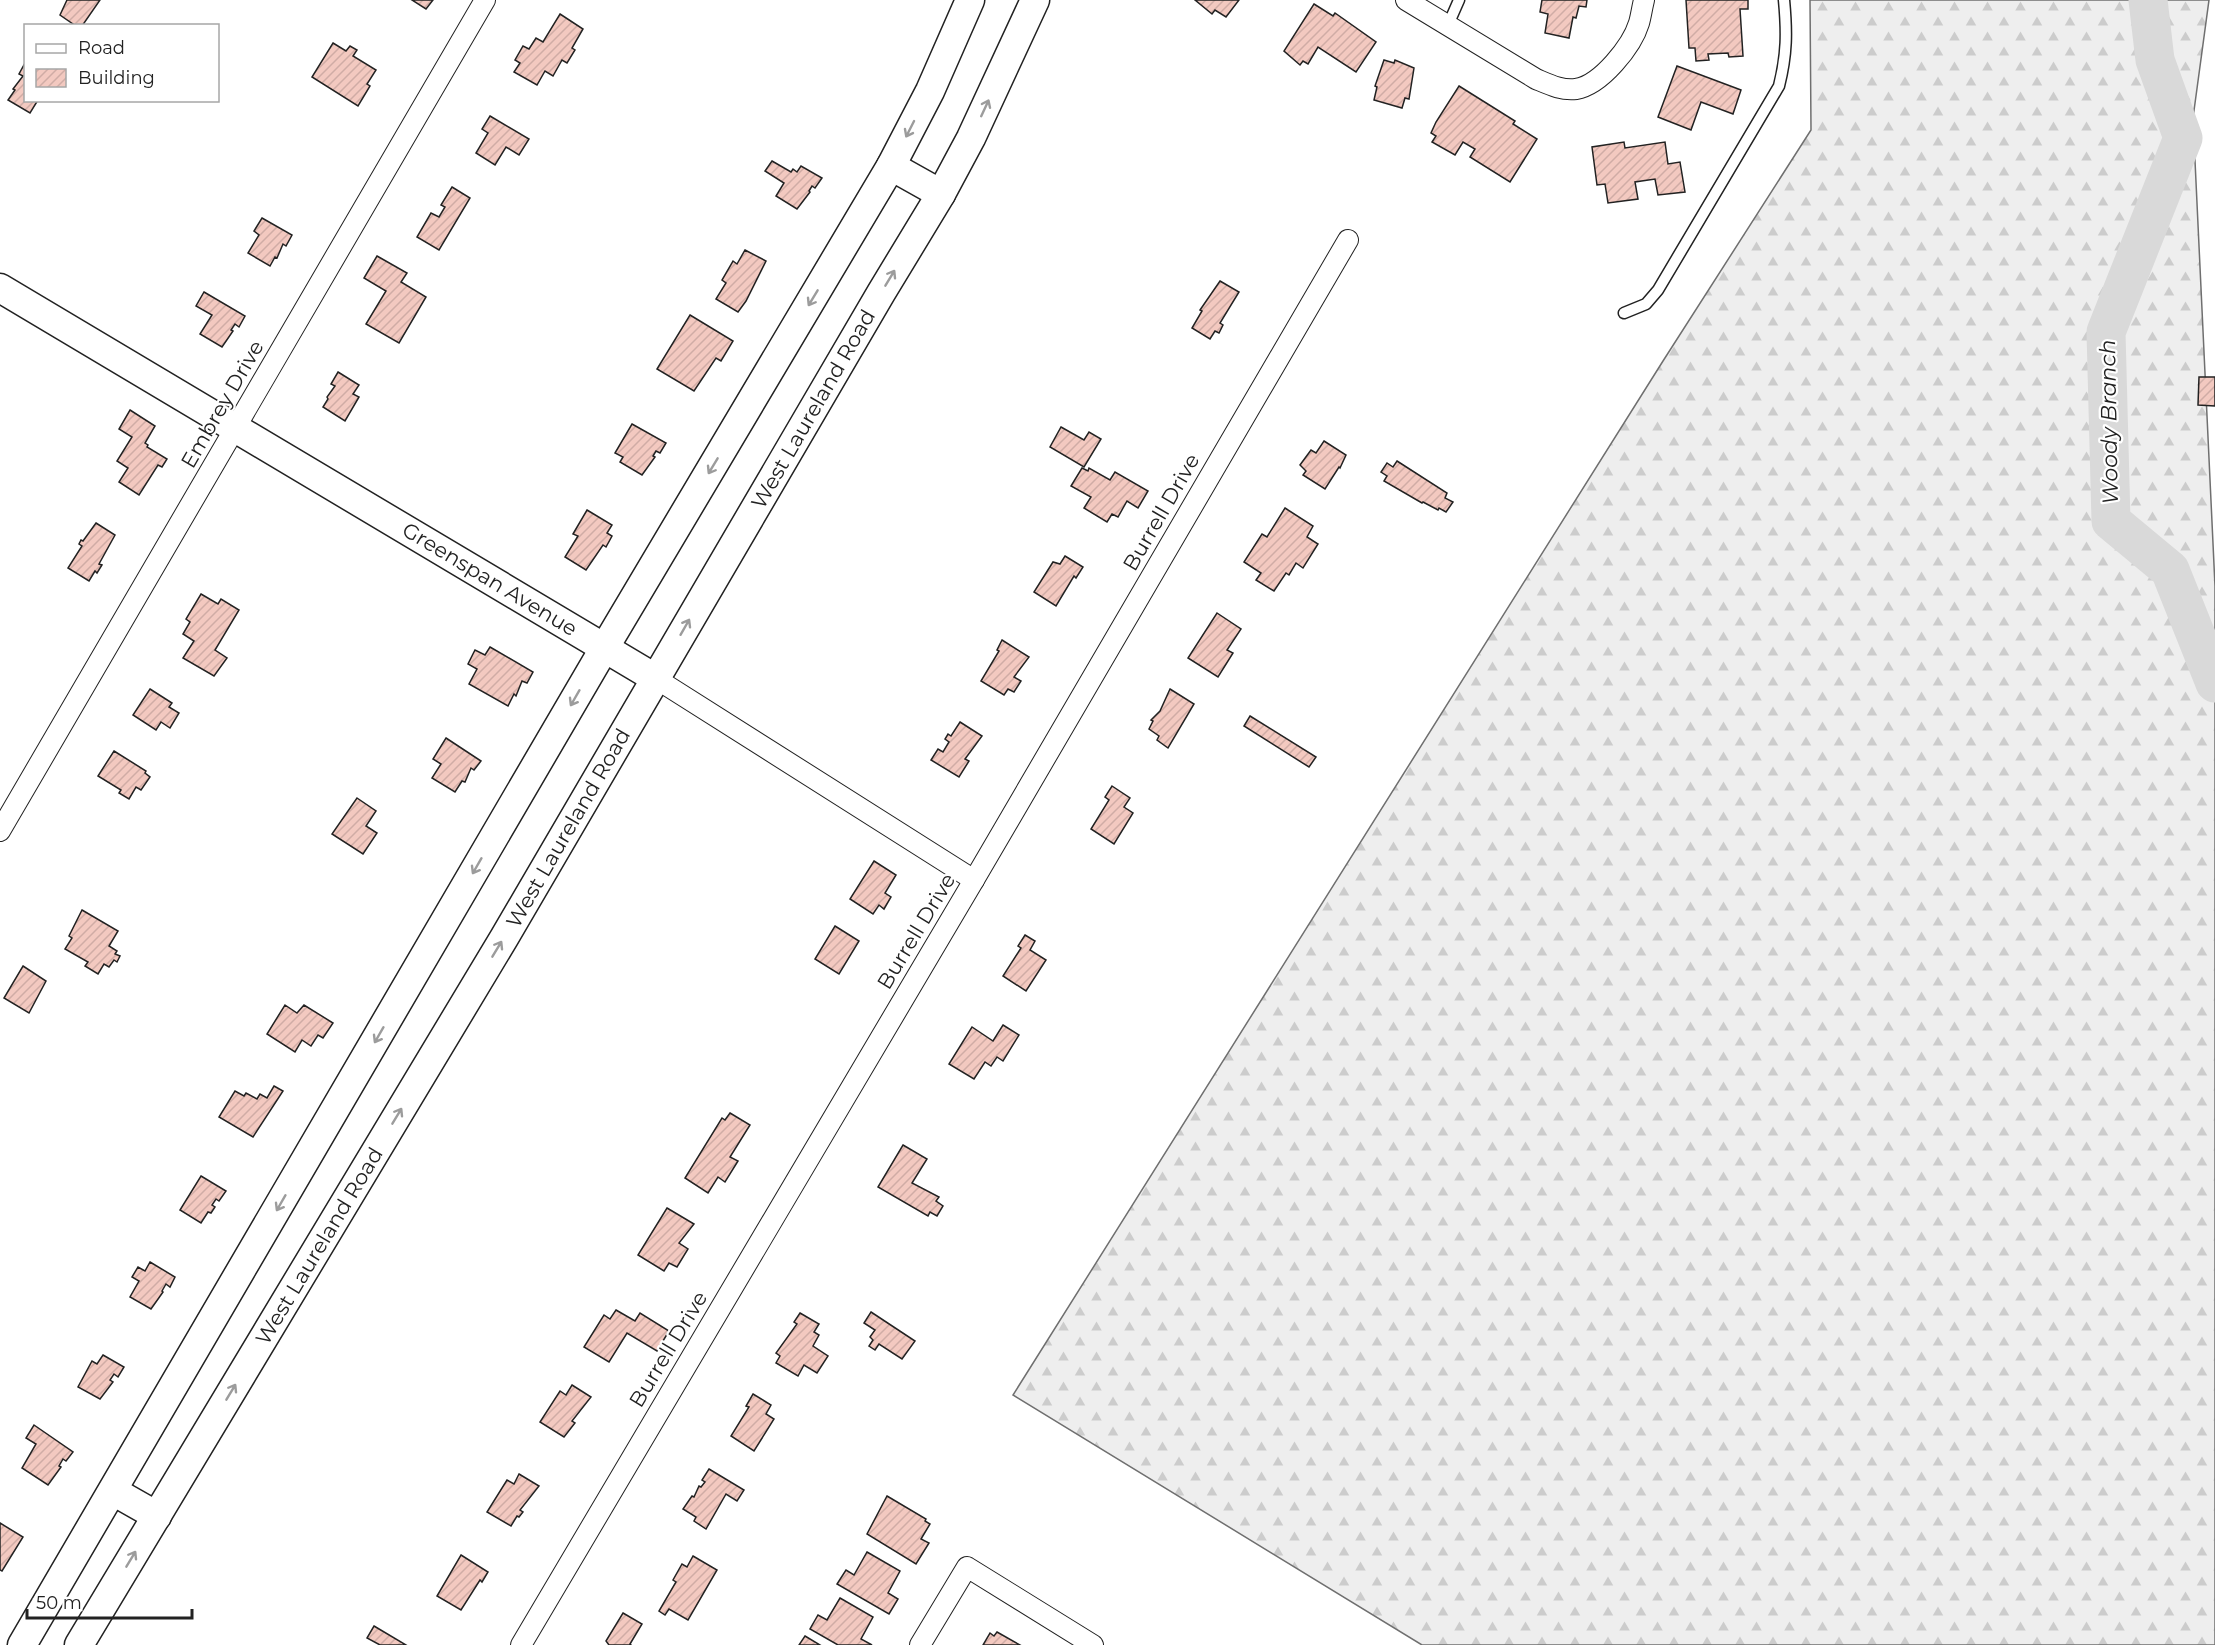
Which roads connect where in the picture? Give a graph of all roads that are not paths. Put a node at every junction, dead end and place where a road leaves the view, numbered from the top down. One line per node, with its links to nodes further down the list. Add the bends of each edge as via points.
1 (485, 0): 14 (street, Embrey Drive)
2 (970, 0): 9 (main road, one-way to 9, via 930,91)
3 (1035, 0): 10 (main road, West Laureland Road, one-way to 3)
4 (1406, 0): 8 (street)
5 (1459, 0): 8 (lane)
6 (1644, 0): 8 (street, via 1639,25 1618,59 1597,81 1576,89 1536,79)
7 (1784, 0): 13 (lane, via 1788,40 1779,86 1658,290 1646,304)
8 (1448, 25)
9 (891, 165): 10 (main road); 15 (main road, one-way to 15)
10 (941, 194): 16 (main road, West Laureland Road, one-way to 10)
11 (1348, 240): 18 (street, Burrell Drive)
12 (0, 288): 14 (main road, Greenspan Avenue)
13 (1624, 313)
14 (236, 429): 15 (main road, Greenspan Avenue); 17 (street, Embrey Drive)
15 (605, 647): 16 (main road, Greenspan Avenue); 19 (main road, one-way to 19)
16 (655, 678): 18 (street, Greenspan Avenue); 20 (main road, West Laureland Road, one-way to 16, via 504,938)
17 (0, 831)
18 (974, 880): 23 (street, Burrell Drive)
19 (113, 1491): 20 (main road); 21 (main road)
20 (157, 1516): 22 (main road, West Laureland Road, one-way to 20)
21 (22, 1645)
22 (80, 1645)
23 (522, 1645)
24 (920, 1645): 25 (street, via 967,1567)
25 (1093, 1645)

